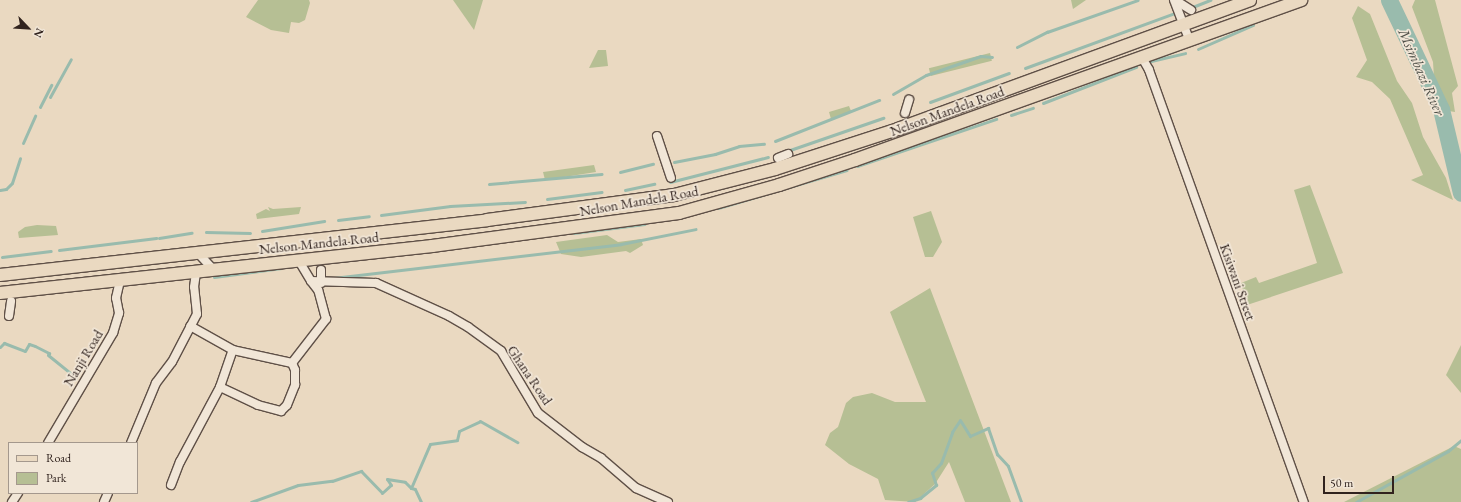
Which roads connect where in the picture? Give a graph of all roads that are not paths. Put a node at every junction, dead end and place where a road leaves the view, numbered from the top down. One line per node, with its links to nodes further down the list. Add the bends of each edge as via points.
1 (1175, 0): 4 (street); 5 (street)
2 (1250, 0): 5 (main road, Nelson Mandela Road)
3 (1301, 0): 6 (main road, Nelson Mandela Road)
4 (1191, 10)
5 (1184, 24): 6 (street); 14 (main road, Nelson Mandela Road, via 898,129 776,169 709,187 647,200)
6 (1189, 39): 7 (main road, Nelson Mandela Road)
7 (1141, 56): 15 (main road, Nelson Mandela Road, via 855,160 779,185 679,213); 34 (street, Kisiwani Street, via 1149,70)
8 (909, 100): 9 (street)
9 (905, 113)
10 (657, 136): 13 (street)
11 (788, 154): 12 (street)
12 (778, 158)
13 (671, 178)
14 (197, 252): 16 (street); 19 (main road, Nelson Mandela Road)
15 (300, 261): 16 (main road, Nelson Mandela Road); 21 (street)
16 (214, 270): 18 (main road, Nelson Mandela Road)
17 (320, 270): 22 (street)
18 (196, 272): 20 (main road, Nelson Mandela Road); 26 (street, via 194,287 197,314)
19 (0, 275)
20 (120, 280): 23 (main road, Nelson Mandela Road); 30 (street, Nanji Road, via 116,298 119,313 113,333)
21 (311, 281): 22 (street, Ghana Road); 28 (street, via 318,290 326,319)
22 (321, 283): 33 (street, Ghana Road, via 376,283 468,327 501,351 538,413 582,447 601,458 636,488)
23 (0, 293)
24 (11, 301): 25 (street)
25 (9, 316)
26 (190, 326): 27 (street); 31 (street, via 172,362 156,383)
27 (233, 350): 28 (street); 29 (street)
28 (292, 363): 29 (street, via 295,370 295,386 287,405 280,411 258,405)
29 (220, 387): 32 (street, via 180,462)
30 (49, 442)
31 (131, 442)
32 (172, 485)
33 (668, 502)
34 (1304, 502)

